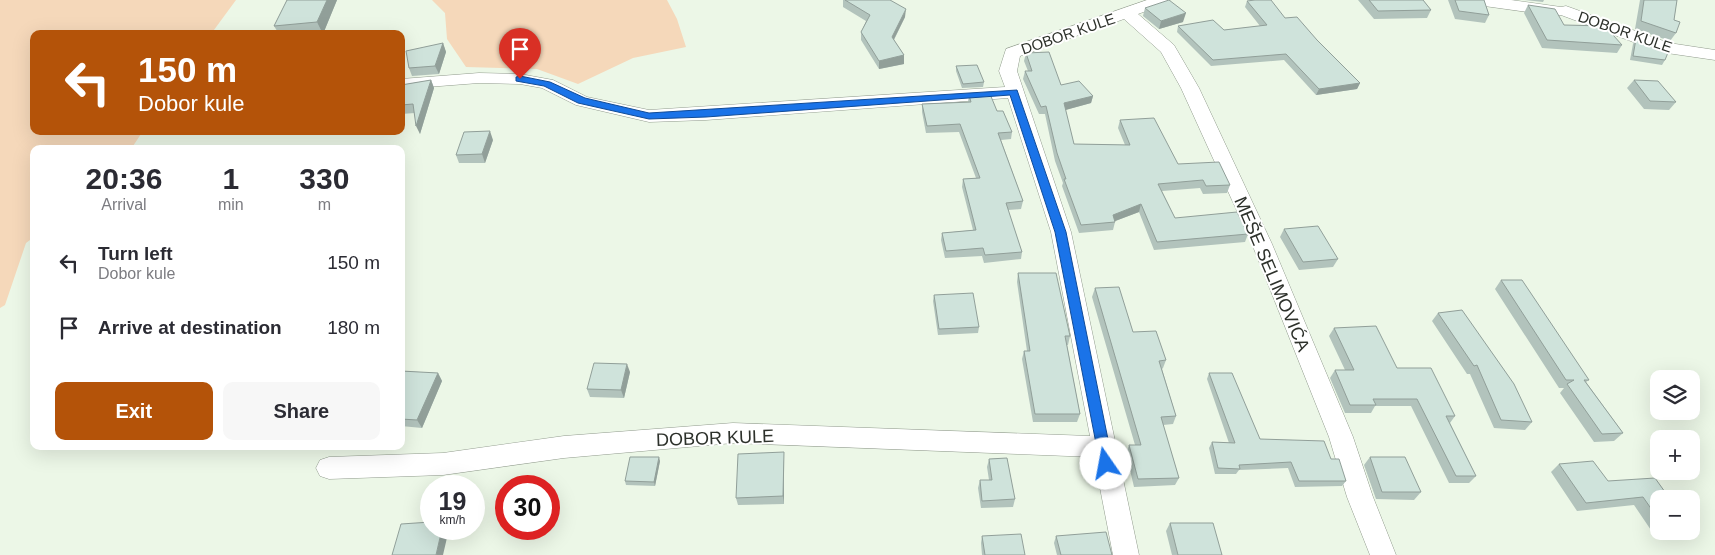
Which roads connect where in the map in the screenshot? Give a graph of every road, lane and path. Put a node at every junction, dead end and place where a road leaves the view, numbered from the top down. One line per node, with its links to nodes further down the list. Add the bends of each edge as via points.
1 (1162, 0): 4 (street, DOBOR KULE)
2 (1477, 0): 3 (street, DOBOR KULE, via 1550,11)
3 (1570, 5): 5 (street, DOBOR KULE, via 1598,25 1666,48)
4 (1127, 14): 7 (street, DOBOR KULE, via 1012,53 1008,71); 11 (street, MEŠE SELIMOVIĆA, via 1168,49 1190,88 1262,244 1341,438)
5 (1715, 56)
6 (405, 84): 7 (street, via 479,78 520,79 547,84 582,101 649,116)
7 (1013, 92): 8 (street, DOBOR KULE, via 1061,232)
8 (1103, 447): 9 (street, DOBOR KULE, via 733,433 564,447 443,464); 10 (street, DOBOR KULE)
9 (329, 468)
10 (1126, 555)
11 (1383, 555)

